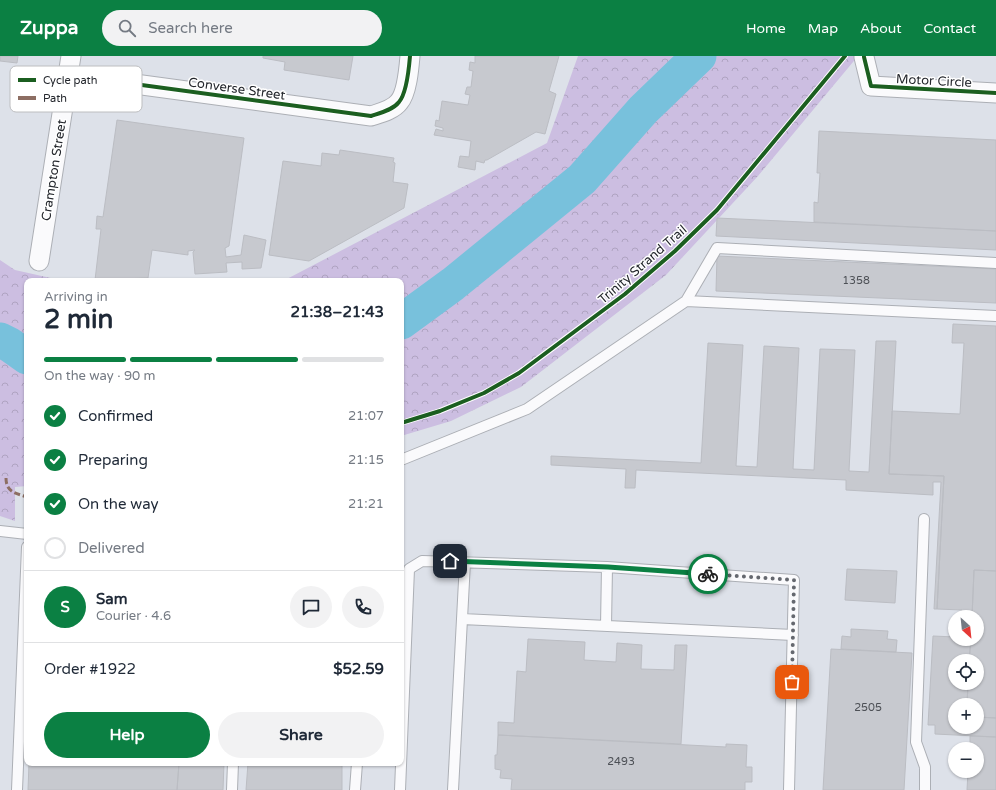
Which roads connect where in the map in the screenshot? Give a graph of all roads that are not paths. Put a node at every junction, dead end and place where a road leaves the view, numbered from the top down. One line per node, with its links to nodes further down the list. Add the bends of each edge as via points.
1 (71, 56): 4 (street, Crampton Street)
2 (410, 56): 5 (street, Converse Street, via 406,86 400,102 385,112 371,116)
3 (864, 57): 6 (street, Motor Circle, via 871,86)
4 (69, 66)
5 (142, 85)
6 (996, 93)
7 (62, 112): 8 (street, Crampton Street)
8 (39, 261)
9 (996, 263): 10 (lane, via 717,248)
10 (686, 301): 11 (lane); 12 (lane, via 527,410)
11 (996, 316)
12 (404, 459)
13 (924, 519): 32 (lane, via 916,742 925,767)
14 (0, 531): 15 (lane)
15 (24, 534)
16 (464, 562): 17 (lane); 18 (lane); 22 (lane, via 422,561 409,569)
17 (608, 567): 20 (lane); 21 (lane, via 794,580)
18 (462, 618): 20 (lane); 30 (lane)
19 (24, 620): 26 (lane)
20 (606, 626): 21 (lane)
21 (793, 635): 31 (lane)
22 (404, 692)
23 (234, 766): 27 (lane)
24 (356, 766): 28 (lane)
25 (401, 766): 29 (lane)
26 (17, 790)
27 (232, 790)
28 (355, 790)
29 (400, 790)
30 (454, 790)
31 (789, 790)
32 (925, 790)

